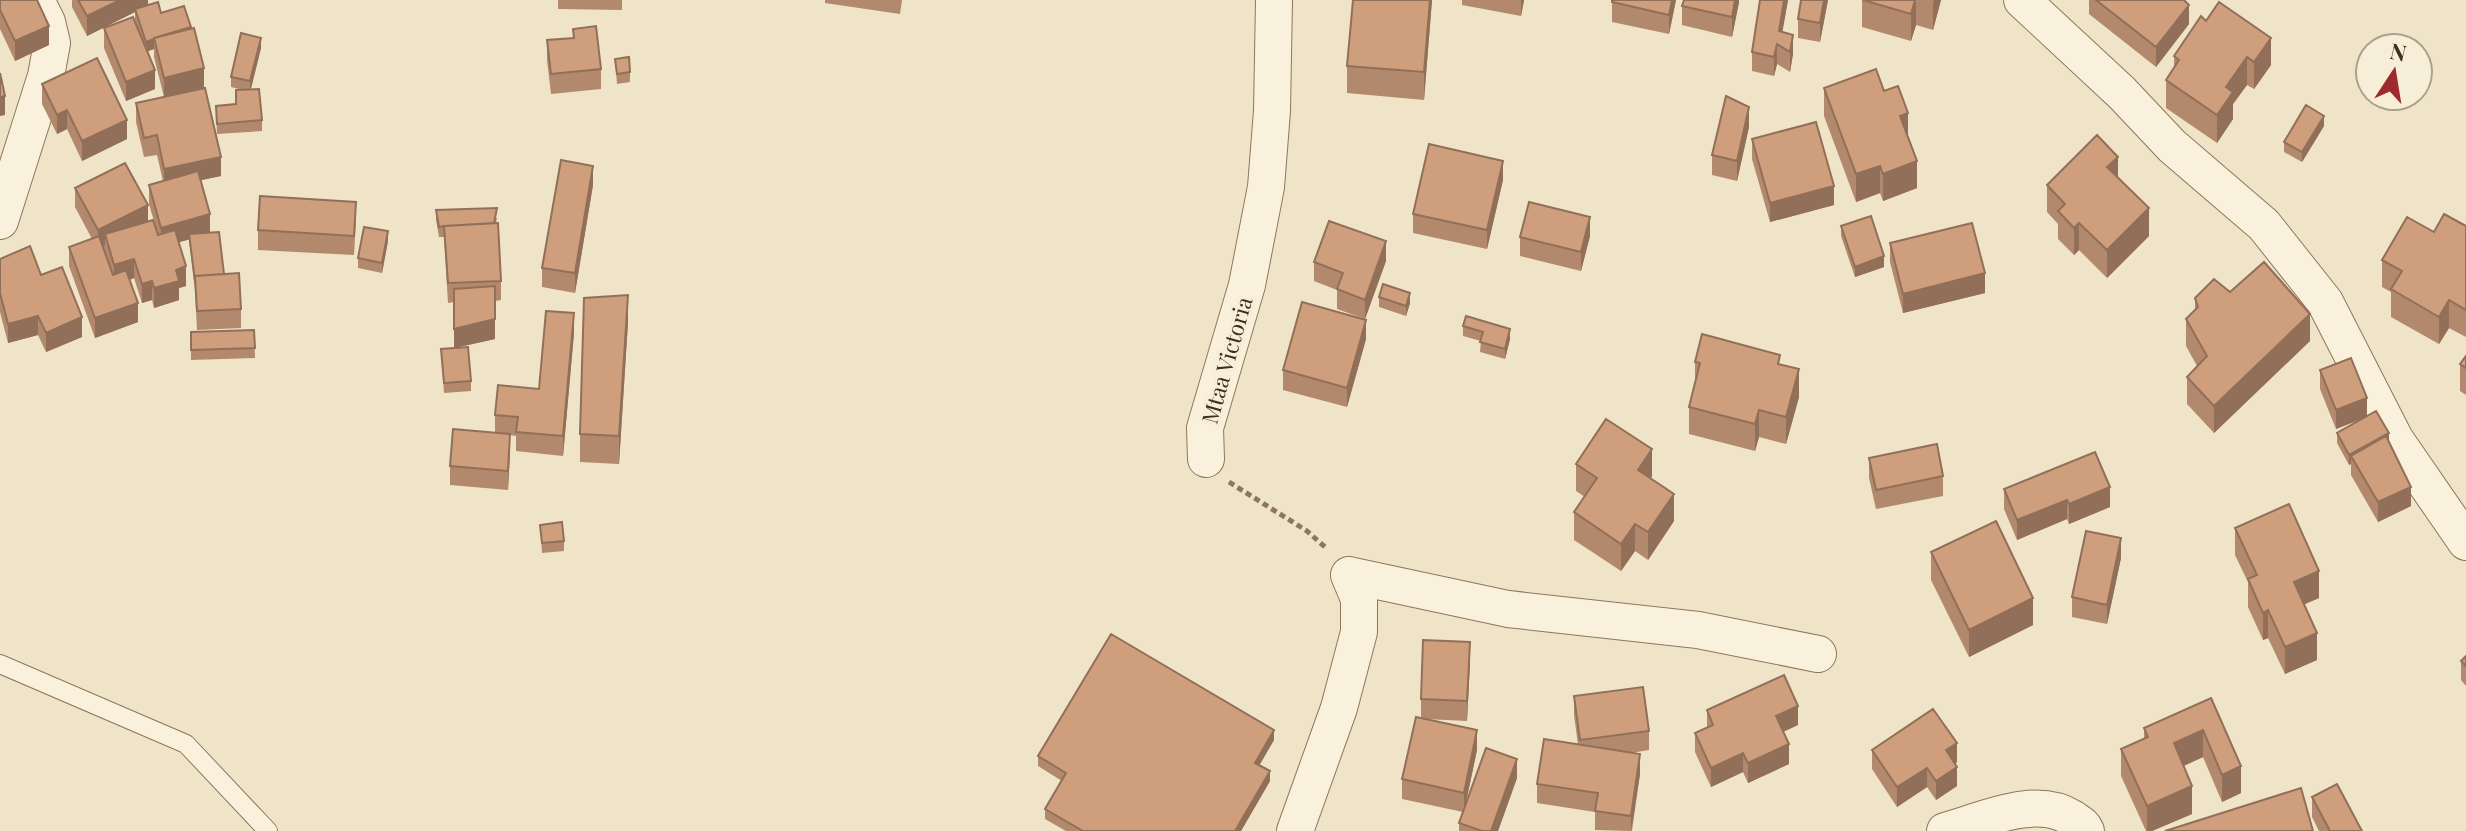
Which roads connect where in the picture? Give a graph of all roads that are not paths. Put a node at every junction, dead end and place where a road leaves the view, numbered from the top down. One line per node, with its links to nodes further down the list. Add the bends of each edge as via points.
1 (36, 0): 4 (street, via 52,43)
2 (1274, 0): 5 (street, Mtaa Victoria, via 1266,187 1247,285 1205,428)
3 (2022, 0): 6 (street, via 2172,146 2264,225 2325,302 2395,439)
4 (0, 221)
5 (1206, 459)
6 (2466, 542)
7 (1818, 654): 10 (street, via 1698,630 1508,609 1349,575 1359,599 1359,632 1339,708)
8 (0, 664): 9 (lane, via 186,744)
9 (268, 831)
10 (1295, 831)
11 (1945, 831): 12 (street, via 2024,808 2058,810)
12 (2086, 831)

